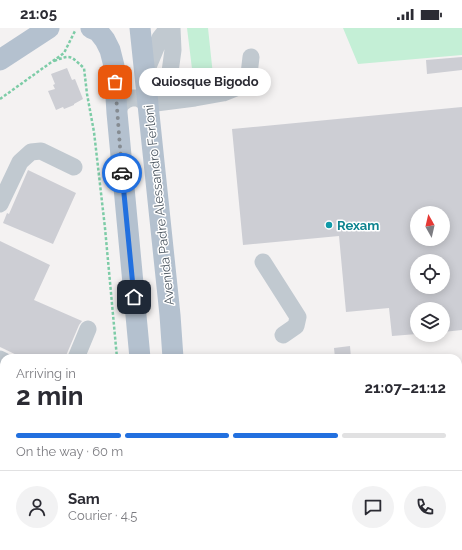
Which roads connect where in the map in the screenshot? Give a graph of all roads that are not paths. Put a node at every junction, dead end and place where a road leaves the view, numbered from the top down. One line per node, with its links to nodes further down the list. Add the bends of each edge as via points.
1 (49, 28): 7 (main road)
2 (140, 28): 8 (main road, Avenida Padre Alessandro Ferloni)
3 (168, 28): 8 (street, via 160,38)
4 (172, 28): 9 (street, via 173,50)
5 (93, 29): 10 (main road, via 98,31 110,50 114,66)
6 (251, 57): 9 (street, via 248,83 223,93)
7 (0, 60)
8 (145, 76): 9 (main road, Avenida Padre Alessandro Ferloni)
9 (157, 102): 10 (street, via 131,98 121,104); 18 (main road, Avenida Padre Alessandro Ferloni)
10 (117, 113): 17 (main road)
11 (74, 167): 12 (street, via 40,151 31,152 20,162)
12 (0, 204)
13 (263, 262): 15 (street, via 298,317 296,326)
14 (88, 329): 16 (street)
15 (284, 335)
16 (78, 354)
17 (140, 354)
18 (173, 354)

